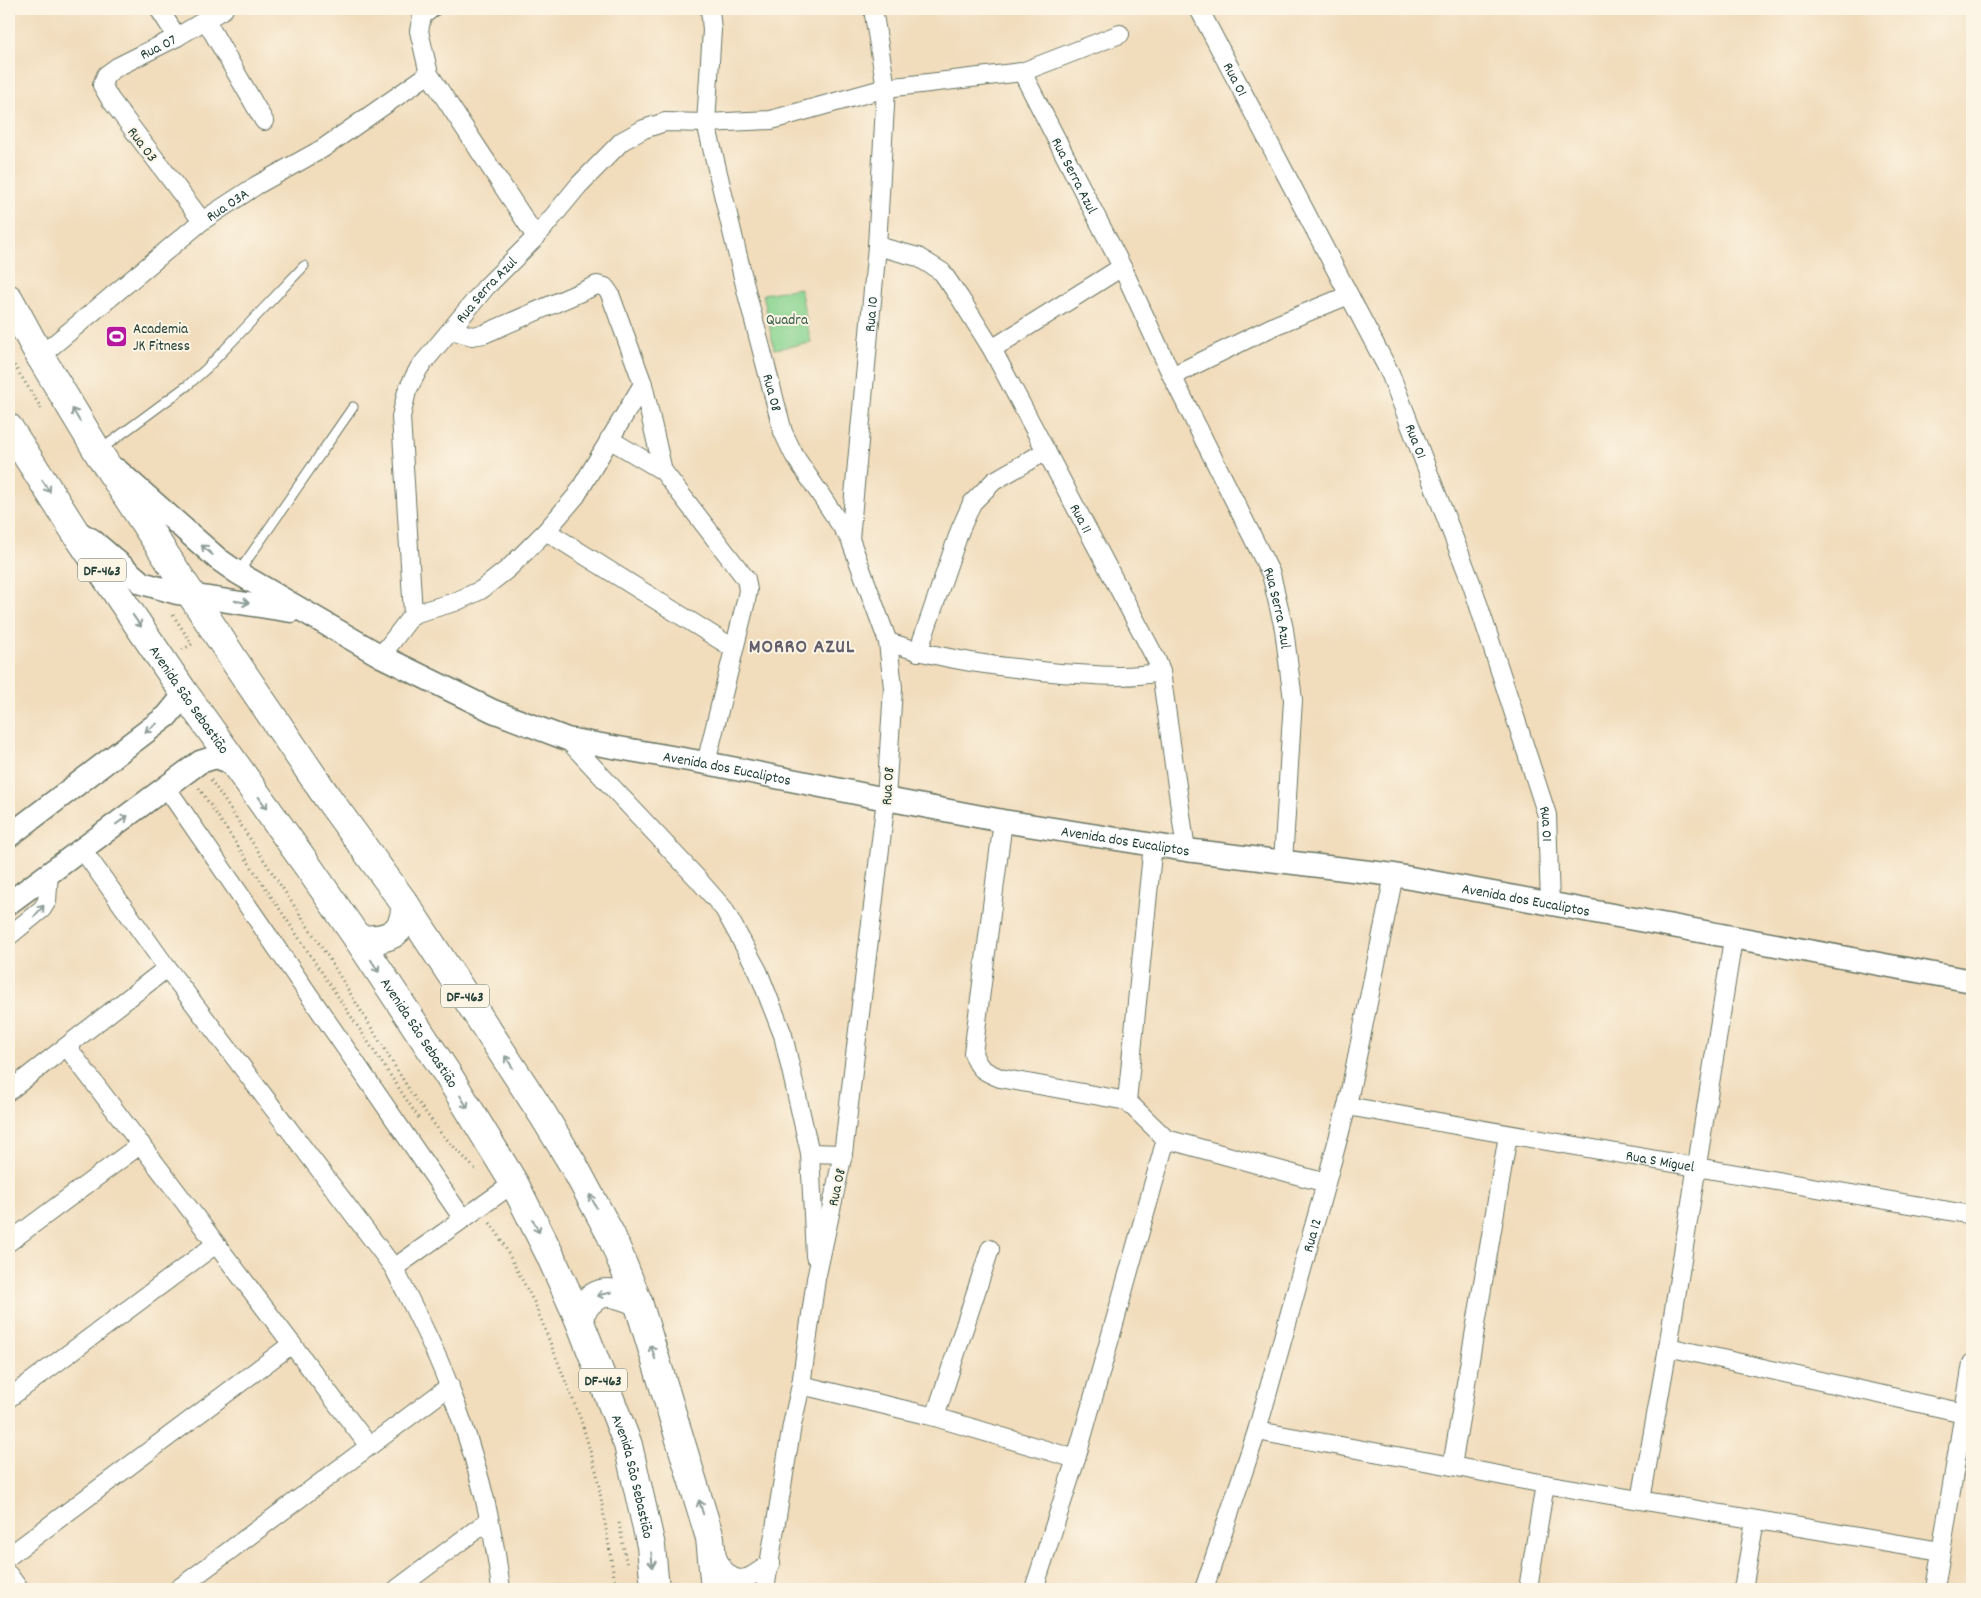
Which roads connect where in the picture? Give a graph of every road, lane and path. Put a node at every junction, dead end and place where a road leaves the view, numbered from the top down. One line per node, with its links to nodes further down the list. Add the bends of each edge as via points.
1 (159, 9): 9 (street)
2 (224, 9): 7 (street, Rua 07)
3 (430, 9): 12 (street, via 422,16 419,31)
4 (710, 9): 15 (street, Rua 08, via 712,30)
5 (873, 9): 13 (street, Rua 10)
6 (1199, 9): 21 (street, Rua 01)
7 (205, 20): 9 (street, Rua 07); 14 (street)
8 (1120, 34): 11 (street)
9 (177, 37): 10 (street, Rua 07)
10 (117, 68): 16 (street, Rua 03, via 106,75 102,85)
11 (1022, 72): 13 (street); 20 (street, Rua Serra Azul)
12 (429, 74): 16 (street, Rua 03A, via 322,150 257,185); 17 (street)
13 (886, 88): 15 (street, Rua Serra Azul, via 771,120); 18 (street, Rua 10)
14 (264, 121)
15 (706, 123): 17 (street, Rua Serra Azul, via 665,122 622,141 579,184); 38 (street, Rua 08, via 783,432)
16 (202, 221): 25 (street, Rua 03A)
17 (536, 237): 23 (street, Rua Serra Azul, via 486,287)
18 (878, 246): 24 (street, Rua 11, via 918,257 942,272); 38 (street, Rua 10)
19 (304, 266): 34 (lane, via 206,369)
20 (1122, 268): 24 (street); 27 (street, Rua Serra Azul)
21 (1349, 295): 27 (street, via 1276,325); 65 (street, Rua 01, via 1390,373 1481,613 1547,814)
22 (10, 303): 25 (main road, DF-463)
23 (451, 330): 28 (street, via 472,336 484,334 597,285 605,287); 43 (street, Rua Serra Azul, via 419,368 406,391 401,417)
24 (992, 349): 33 (street, Rua 11)
25 (40, 356): 34 (main road, DF-463, one-way to 25)
26 (9, 357): 30 (path)
27 (1172, 376): 61 (street, Rua Serra Azul, via 1271,574 1280,610 1293,700)
28 (643, 384): 31 (street); 35 (street)
29 (353, 407): 39 (lane)
30 (46, 415)
31 (609, 438): 35 (street); 37 (street, via 576,496)
32 (12, 442): 36 (main road, Avenida São Sebastião / DF-463, one-way to 36)
33 (1046, 451): 46 (street, via 994,481 972,503); 49 (street, Rua 11)
34 (100, 454): 39 (street, one-way to 34); 41 (main road, DF-463)
35 (663, 471): 45 (street, via 746,580 746,601)
36 (74, 530): 40 (street, Avenida São Sebastião, via 92,540 142,583); 48 (main road, Avenida São Sebastião / DF-463, one-way to 48)
37 (546, 531): 43 (street, via 509,568 481,590 455,602); 45 (street)
38 (850, 539): 44 (street, Rua 08)
39 (238, 573): 42 (street)
40 (156, 588): 41 (street, Avenida São Sebastião); 48 (path, via 192,644)
41 (192, 594): 42 (street, Avenida São Sebastião, one-way to 42); 66 (main road, DF-463, via 326,797)
42 (307, 614): 47 (street, Avenida dos Eucaliptos)
43 (413, 614): 47 (street)
44 (888, 642): 46 (street); 55 (street, Rua 08, via 893,688)
45 (733, 648): 52 (street)
46 (918, 652): 49 (street, via 984,665 1113,677)
47 (380, 656): 51 (street, Avenida dos Eucaliptos, via 493,711)
48 (164, 661): 50 (main road, Avenida São Sebastião / DF-463)
49 (1161, 672): 60 (street, Rua 11)
50 (185, 694): 53 (main road, Avenida São Sebastião / DF-463); 57 (street, one-way to 57, via 167,716)
51 (567, 739): 52 (street, Avenida dos Eucaliptos); 79 (street, via 724,909 758,972 783,1035)
52 (706, 763): 55 (street, Avenida dos Eucaliptos)
53 (234, 764): 54 (street, via 216,757 209,758); 68 (main road, Avenida São Sebastião / DF-463, one-way to 68)
54 (166, 787): 59 (street, one-way to 54); 85 (street)
55 (886, 800): 56 (street, Avenida dos Eucaliptos); 80 (street, Rua 08)
56 (1003, 821): 58 (street, Avenida dos Eucaliptos); 74 (street, via 973,1053 978,1066 1000,1078)
57 (9, 836)
58 (1153, 844): 60 (street, Avenida dos Eucaliptos); 74 (street)
59 (82, 848): 62 (street); 70 (street)
60 (1186, 850): 61 (street, Avenida dos Eucaliptos)
61 (1283, 862): 63 (street, Avenida dos Eucaliptos)
62 (49, 873): 64 (street); 67 (street, one-way to 62, via 42,910 47,901)
63 (1394, 876): 65 (street, Avenida dos Eucaliptos); 75 (street, Rua 12)
64 (9, 903)
65 (1550, 903): 69 (street, Avenida dos Eucaliptos)
66 (404, 904): 68 (main road, via 405,918 391,934 378,939); 91 (main road, DF-463, one-way to 66, via 611,1235 574,1166)
67 (9, 936)
68 (358, 939): 82 (main road, Avenida São Sebastião / DF-463, one-way to 82, via 448,1074)
69 (1733, 939): 71 (street, Avenida dos Eucaliptos); 81 (street)
70 (167, 968): 72 (street); 89 (street)
71 (1972, 981)
72 (67, 1047): 73 (street); 78 (street)
73 (9, 1090)
74 (1127, 1101): 77 (street)
75 (1346, 1106): 76 (street, Rua S Miguel); 83 (street, Rua 12)
76 (1508, 1135): 81 (street, Rua S Miguel); 104 (street)
77 (1166, 1139): 83 (street); 103 (street)
78 (141, 1144): 86 (street); 87 (street)
79 (810, 1153): 80 (street); 90 (street)
80 (843, 1154): 90 (street, Rua 08)
81 (1696, 1166): 84 (street, Rua S Miguel); 94 (street)
82 (514, 1183): 85 (street); 92 (main road, Avenida São Sebastião / DF-463, one-way to 92)
83 (1326, 1183): 101 (street, Rua 12)
84 (1972, 1215)
85 (463, 1219): 89 (street)
86 (9, 1242)
87 (216, 1244): 93 (street); 98 (street)
88 (990, 1249): 100 (street)
89 (394, 1268): 97 (street)
90 (816, 1279): 96 (street, Rua 08)
91 (638, 1302): 92 (main road, one-way to 92, via 613,1292 604,1292 584,1305); 109 (main road, DF-463, one-way to 91)
92 (578, 1317): 119 (main road, Avenida São Sebastião / DF-463, one-way to 119, via 628,1445 651,1546)
93 (292, 1344): 102 (street); 111 (street)
94 (1668, 1347): 99 (street); 106 (street)
95 (1972, 1364): 99 (street)
96 (801, 1385): 100 (street); 112 (street, Rua 08)
97 (450, 1386): 102 (street); 107 (street)
98 (12, 1390)
99 (1964, 1413): 110 (street)
100 (935, 1418): 103 (street)
101 (1257, 1431): 104 (street); 114 (street, Rua 12)
102 (369, 1446): 116 (street)
103 (1076, 1459): 122 (street)
104 (1452, 1466): 105 (street)
105 (1545, 1484): 106 (street); 123 (street)
106 (1641, 1500): 108 (street)
107 (489, 1520): 117 (street); 118 (street)
108 (1754, 1520): 110 (street); 124 (street)
109 (710, 1538): 112 (street, via 720,1566 732,1577 746,1579); 120 (main road, DF-463)
110 (1941, 1551): 125 (street)
111 (9, 1556)
112 (771, 1563): 121 (street, Rua 08)
113 (9, 1575): 115 (street)
114 (1209, 1588)
115 (19, 1589)
116 (178, 1589)
117 (397, 1589)
118 (501, 1589)
119 (655, 1589)
120 (715, 1589)
121 (765, 1589)
122 (1034, 1589)
123 (1528, 1589)
124 (1743, 1589)
125 (1936, 1589)

